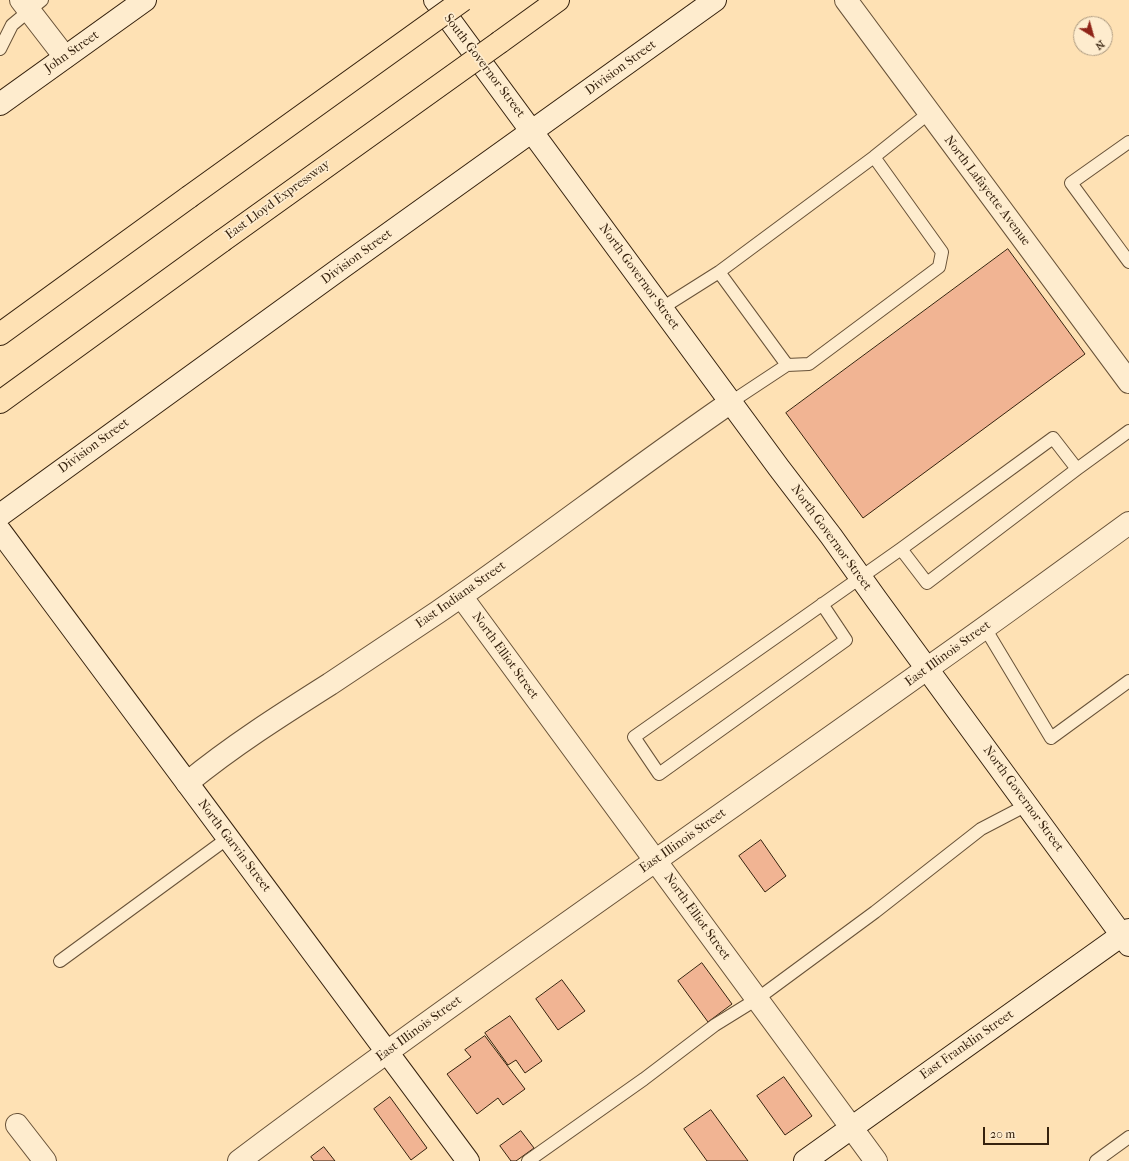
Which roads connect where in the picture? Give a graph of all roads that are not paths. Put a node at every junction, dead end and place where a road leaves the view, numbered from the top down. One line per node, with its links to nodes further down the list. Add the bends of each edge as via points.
1 (145, 0): 9 (street, John Street)
2 (435, 0): 12 (street, South Governor Street)
3 (463, 0): 18 (highway, bridge)
4 (558, 0): 21 (highway, East Lloyd Expressway, bridge)
5 (715, 0): 12 (street, Division Street)
6 (846, 0): 11 (street, North Lafayette Avenue)
7 (31, 3): 8 (lane, via 12,25); 9 (street)
8 (0, 50)
9 (65, 57): 10 (street, John Street)
10 (0, 104)
11 (929, 113): 14 (lane); 20 (street, North Lafayette Avenue)
12 (532, 132): 17 (street, North Governor Street); 25 (street, Division Street)
13 (1129, 142): 15 (lane, via 1071,183)
14 (874, 157): 16 (lane); 19 (lane, via 942,252 938,267 809,364)
15 (1129, 262)
16 (719, 272): 17 (lane); 19 (lane)
17 (662, 308): 22 (street, North Governor Street)
18 (0, 334)
19 (788, 365): 22 (lane)
20 (1129, 382)
21 (0, 402)
22 (731, 402): 29 (street, North Governor Street); 30 (street, East Indiana Street)
23 (1129, 431): 24 (lane)
24 (1077, 468): 28 (lane, via 1053,438); 28 (lane, via 927,583)
25 (0, 515)
26 (1129, 523): 32 (street, East Illinois Street)
27 (0, 530): 35 (street, North Garvin Street)
28 (901, 549): 29 (lane)
29 (860, 577): 31 (lane); 33 (street, North Governor Street)
30 (461, 596): 35 (street, East Indiana Street, via 255,732); 38 (street, North Elliot Street)
31 (822, 604): 31 (lane, via 634,737 659,774 846,640)
32 (985, 628): 33 (street, East Illinois Street); 34 (lane, via 1051,738)
33 (928, 669): 36 (street, North Governor Street); 38 (street, East Illinois Street)
34 (1129, 681)
35 (187, 783): 37 (street, North Garvin Street)
36 (1027, 805): 39 (street, North Governor Street); 41 (lane, via 981,829 875,912)
37 (228, 838): 40 (lane); 42 (street, North Garvin Street)
38 (656, 861): 41 (street, North Elliot Street); 42 (street, East Illinois Street)
39 (1127, 936): 44 (street, East Franklin Street)
40 (60, 961)
41 (757, 999): 44 (street, North Elliot Street); 49 (lane, via 715,1025)
42 (387, 1052): 47 (street, East Illinois Street); 48 (street, North Garvin Street)
43 (17, 1125): 46 (street)
44 (851, 1128): 50 (street, East Franklin Street); 51 (street, North Elliot Street)
45 (1129, 1137): 52 (lane)
46 (45, 1161)
47 (239, 1161)
48 (468, 1161)
49 (528, 1161)
50 (805, 1161)
51 (876, 1161)
52 (1096, 1161)

